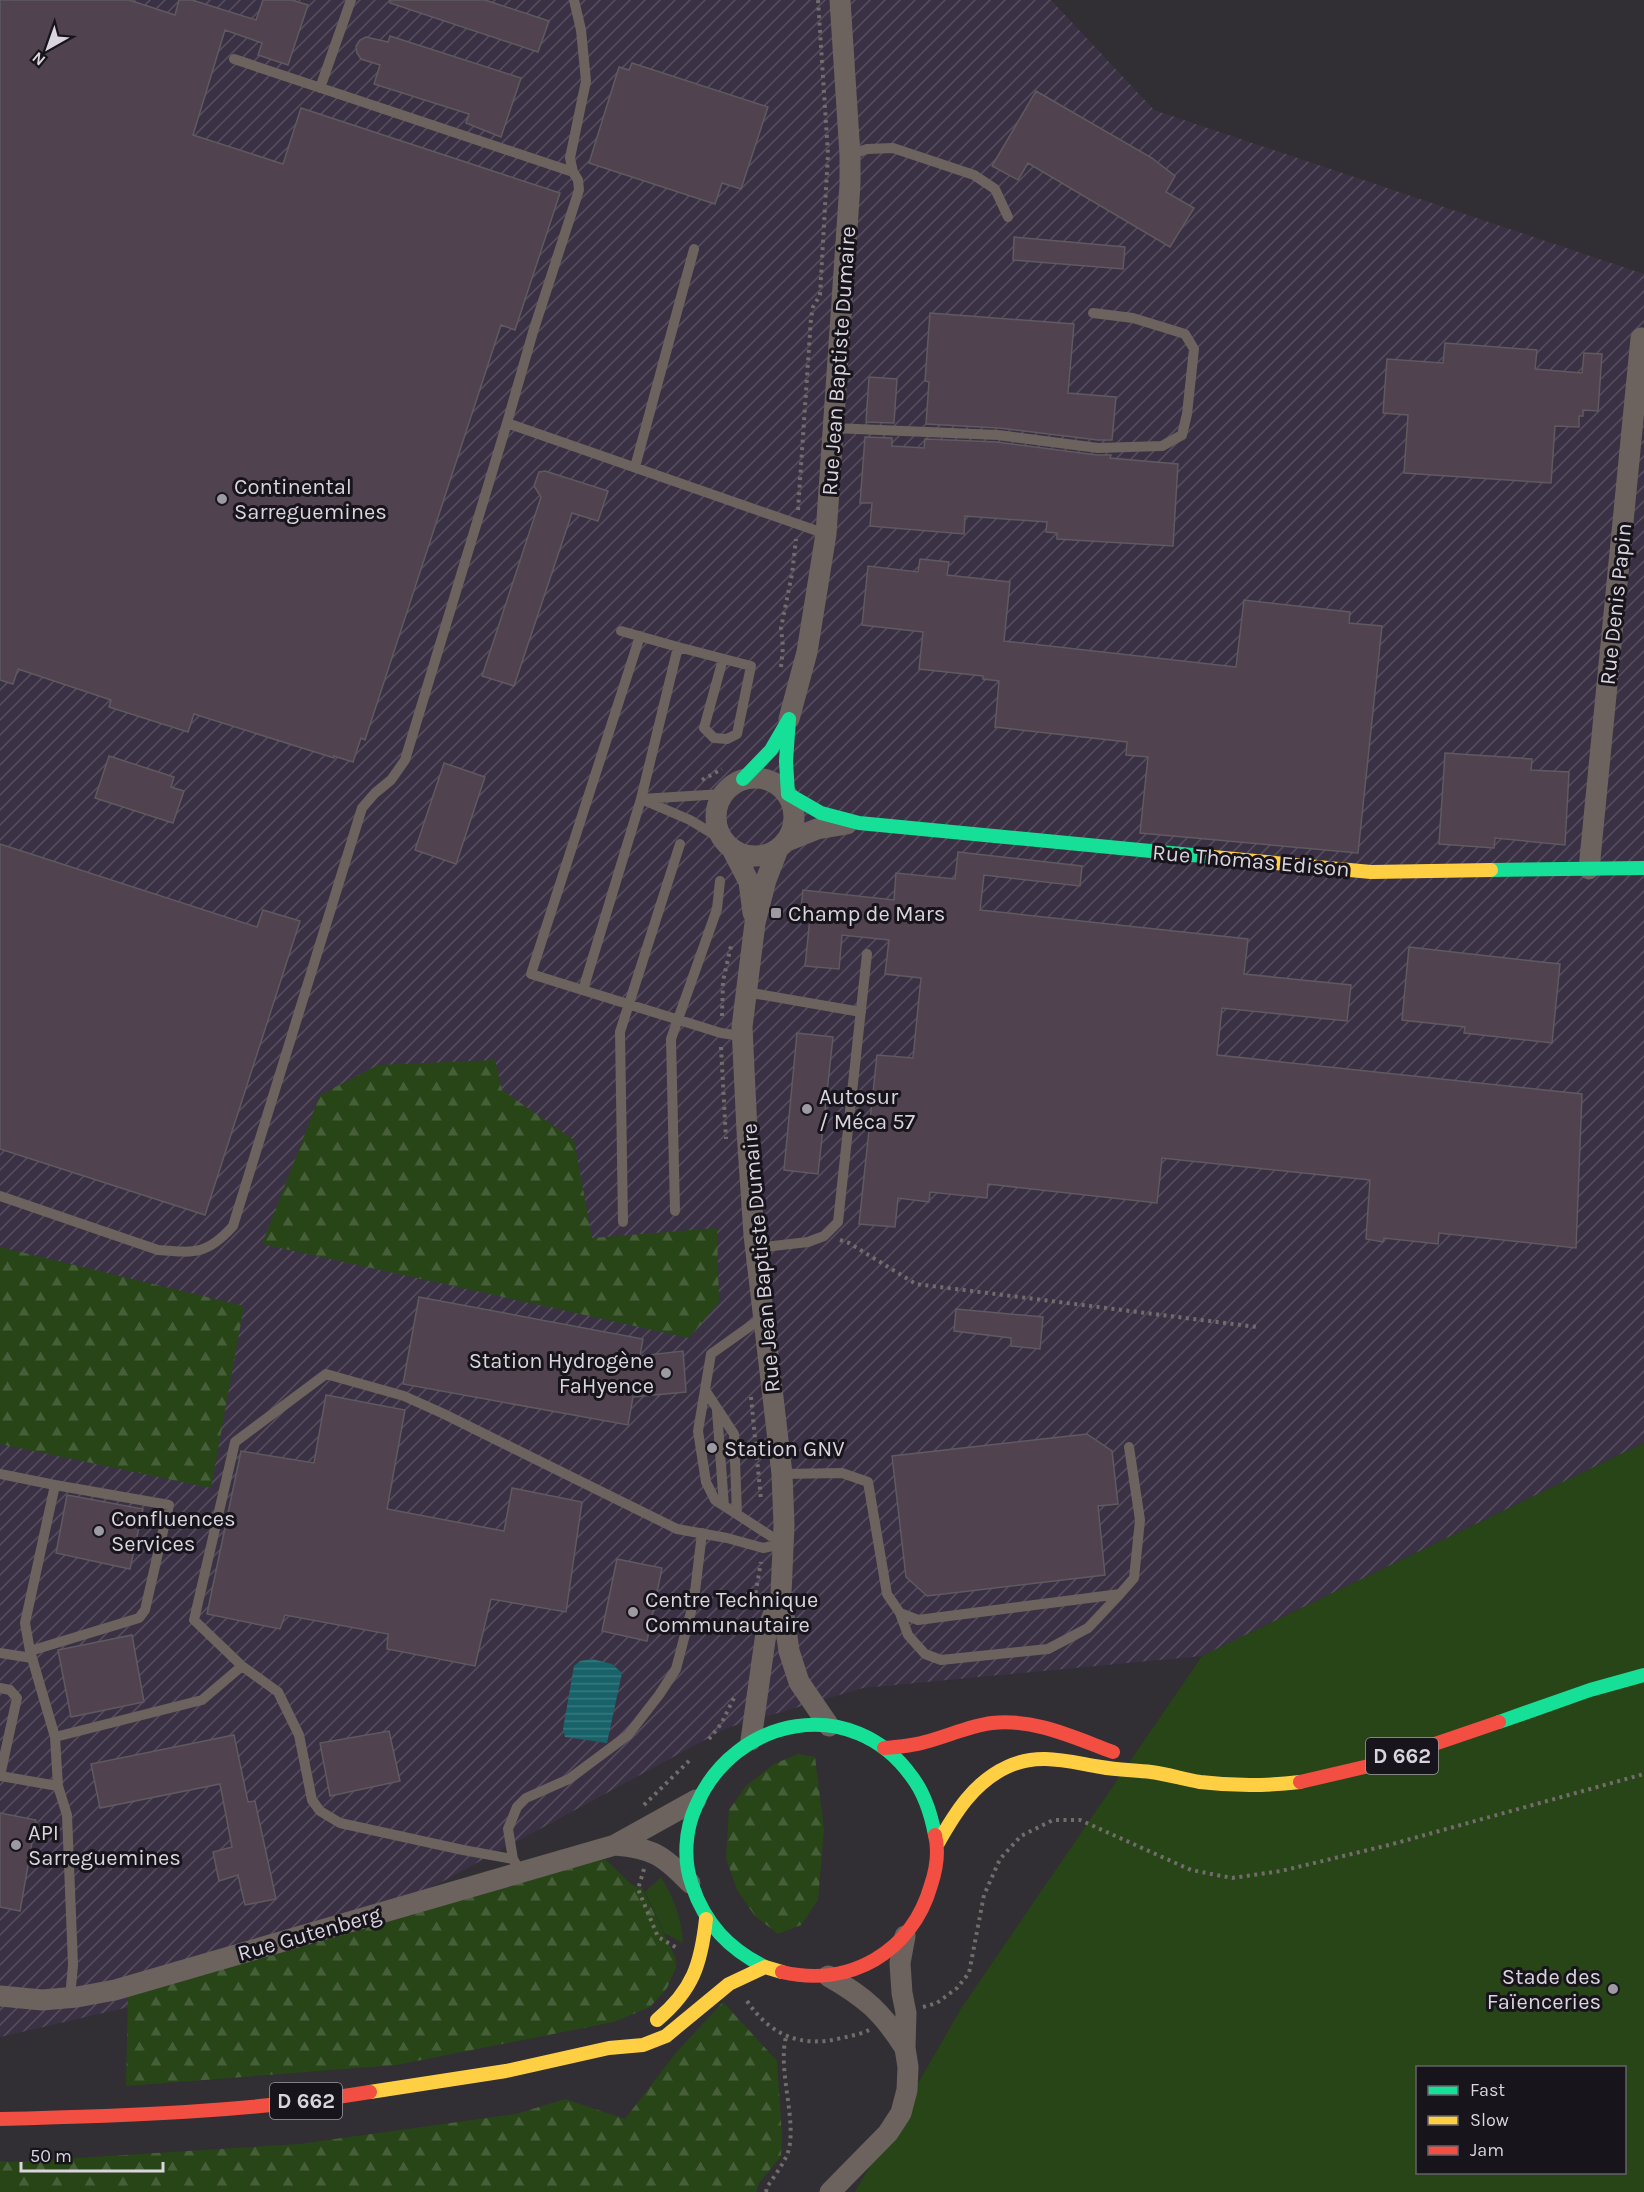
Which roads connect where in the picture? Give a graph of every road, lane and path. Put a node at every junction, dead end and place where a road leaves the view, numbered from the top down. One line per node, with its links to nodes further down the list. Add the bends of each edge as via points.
1 (351, 0): 5 (lane)
2 (574, 0): 7 (lane, via 586,81 570,158)
3 (840, 0): 6 (street, Rue Jean Baptiste Dumaire)
4 (234, 59): 5 (lane)
5 (320, 88): 7 (lane)
6 (850, 155): 8 (lane, via 867,149 893,148 974,175 995,189); 14 (street, Rue Jean Baptiste Dumaire)
7 (573, 172): 13 (lane, via 579,190)
8 (1008, 217)
9 (694, 249): 15 (lane)
10 (1093, 313): 14 (lane, via 1133,318 1185,334 1194,349 1182,435 1162,446 1098,448 998,435)
11 (1641, 338): 12 (street, Rue Denis Papin)
12 (1638, 420): 31 (street, Rue Denis Papin)
13 (507, 423): 15 (lane); 41 (lane, via 405,760 392,780 362,808 233,1226 217,1243 202,1250 158,1250)
14 (833, 429): 16 (street, Rue Jean Baptiste Dumaire)
15 (634, 467): 16 (lane)
16 (826, 534): 21 (street, Rue Jean Baptiste Dumaire, via 807,652)
17 (621, 631): 18 (lane)
18 (640, 636): 19 (lane); 35 (lane, via 531,974)
19 (678, 647): 20 (lane); 25 (lane)
20 (723, 659): 20 (lane, via 751,666 737,734 728,739 714,738 704,728)
21 (789, 719): 22 (main road, Rue Jean Baptiste Dumaire, via 771,750); 24 (main road, Rue Jean Baptiste Dumaire)
22 (743, 779): 23 (street); 24 (street, via 768,779)
23 (723, 794): 25 (lane); 28 (street, via 716,818 718,830)
24 (788, 794): 26 (main road, Rue Thomas Edison, via 821,813); 29 (street, via 795,817 793,830)
25 (641, 799): 28 (lane, via 690,819); 35 (lane)
26 (859, 823): 29 (street, Rue Thomas Edison, via 817,829); 31 (main road, Rue Thomas Edison, via 1371,872)
27 (680, 844): 37 (lane)
28 (728, 845): 29 (street, via 743,855 755,857); 33 (street, Rue Jean Baptiste Dumaire, via 749,882)
29 (783, 845): 33 (street, Rue Jean Baptiste Dumaire, via 766,880)
30 (1644, 868): 31 (main road, Rue Thomas Edison)
31 (1589, 870)
32 (720, 881): 39 (lane, via 717,909)
33 (754, 923): 36 (street, Rue Jean Baptiste Dumaire)
34 (867, 954): 38 (lane)
35 (583, 990): 37 (lane)
36 (746, 992): 38 (lane); 40 (street, Rue Jean Baptiste Dumaire)
37 (629, 1004): 39 (lane); 43 (lane, via 620,1032)
38 (861, 1012): 44 (lane, via 838,1222)
39 (678, 1020): 40 (lane, via 721,1034); 42 (lane, via 671,1039)
40 (742, 1036): 45 (street, Rue Jean Baptiste Dumaire)
41 (0, 1196)
42 (675, 1210)
43 (623, 1222)
44 (824, 1236): 45 (lane, via 808,1242); 47 (path, via 849,1243 916,1284)
45 (755, 1248): 46 (street, Rue Jean Baptiste Dumaire)
46 (763, 1317): 48 (lane, via 711,1354); 52 (street, Rue Jean Baptiste Dumaire)
47 (1257, 1327)
48 (705, 1390): 49 (lane); 54 (lane, via 698,1431 706,1482 715,1500)
49 (716, 1407): 54 (lane); 55 (lane, via 734,1434)
50 (1129, 1447): 59 (lane, via 1140,1520 1134,1578)
51 (0, 1474): 53 (lane)
52 (782, 1474): 57 (street, Rue Jean Baptiste Dumaire); 60 (lane, via 842,1473 868,1482 887,1594)
53 (55, 1485): 62 (lane, via 24,1623); 62 (lane, via 169,1505 146,1610 139,1617)
54 (724, 1506): 55 (lane)
55 (737, 1514): 57 (lane)
56 (702, 1533): 57 (lane, via 763,1548); 63 (lane, via 677,1529 404,1396 326,1374 235,1442 194,1620); 77 (lane, via 694,1600 676,1670 628,1735 568,1779 526,1798 518,1807 508,1829)
57 (783, 1544): 58 (street, Rue Jean Baptiste Dumaire)
58 (781, 1594): 66 (street, Rue Jean Baptiste Dumaire, via 789,1651 799,1682); 68 (street, Rue Jean Baptiste Dumaire, via 766,1633)
59 (1120, 1594): 60 (lane, via 918,1620); 60 (lane, via 1088,1628 1048,1649 941,1660 925,1654 908,1635)
60 (900, 1613)
61 (0, 1653): 62 (lane)
62 (31, 1654): 67 (lane)
63 (242, 1666): 67 (lane, via 202,1700); 77 (lane, via 278,1692 299,1735 312,1800 320,1811 339,1823)
64 (1644, 1675): 70 (main road, D 662, via 1361,1769 1320,1778 1228,1785)
65 (0, 1688): 72 (lane, via 10,1690 17,1698)
66 (829, 1726): 68 (main road, via 789,1727); 69 (main road, via 867,1737)
67 (55, 1737): 73 (lane)
68 (751, 1740): 74 (main road, via 719,1765)
69 (884, 1748): 70 (main road, D 662, via 929,1742 994,1722 1027,1724 1115,1752); 75 (main road, via 906,1766 922,1790 933,1815)
70 (1152, 1772): 75 (main road, D 662, via 1111,1769 1064,1759 1024,1761 991,1776 974,1789)
71 (1644, 1774): 85 (path, via 1389,1845 1281,1871 1232,1878 1191,1870 1080,1820 1053,1820 1021,1836 1000,1859 984,1895 969,1973 937,2003)
72 (0, 1776): 73 (lane)
73 (58, 1785): 84 (lane, via 67,1815 73,1965)
74 (696, 1800): 76 (street, Rue Gutenberg); 78 (main road, via 686,1841)
75 (938, 1843): 80 (main road, via 931,1893)
76 (615, 1845): 77 (street, Rue Gutenberg); 78 (street, Rue Gutenberg, via 653,1852)
77 (517, 1866): 84 (street, Rue Gutenberg, via 437,1896 115,1990)
78 (690, 1883): 79 (main road)
79 (706, 1919): 81 (main road, via 732,1948); 86 (main road, D 662, via 701,1964 686,1993 674,2007)
80 (904, 1936): 82 (main road, via 870,1963); 85 (street)
81 (765, 1967): 82 (main road, via 786,1974); 86 (main road, D 662, via 729,1984 666,2036 644,2045)
82 (828, 1976): 85 (street)
83 (0, 1996): 84 (street, Rue Gutenberg, via 42,2000)
84 (70, 1997)
85 (897, 2017): 88 (path, via 865,2032 822,2043 786,2037 782,2051 790,2130 788,2153); 89 (street, via 908,2067 901,2113 888,2133)
86 (609, 2048): 87 (main road, D 662, via 506,2071 336,2098 150,2115)
87 (0, 2119)
88 (766, 2192)
89 (830, 2192)

